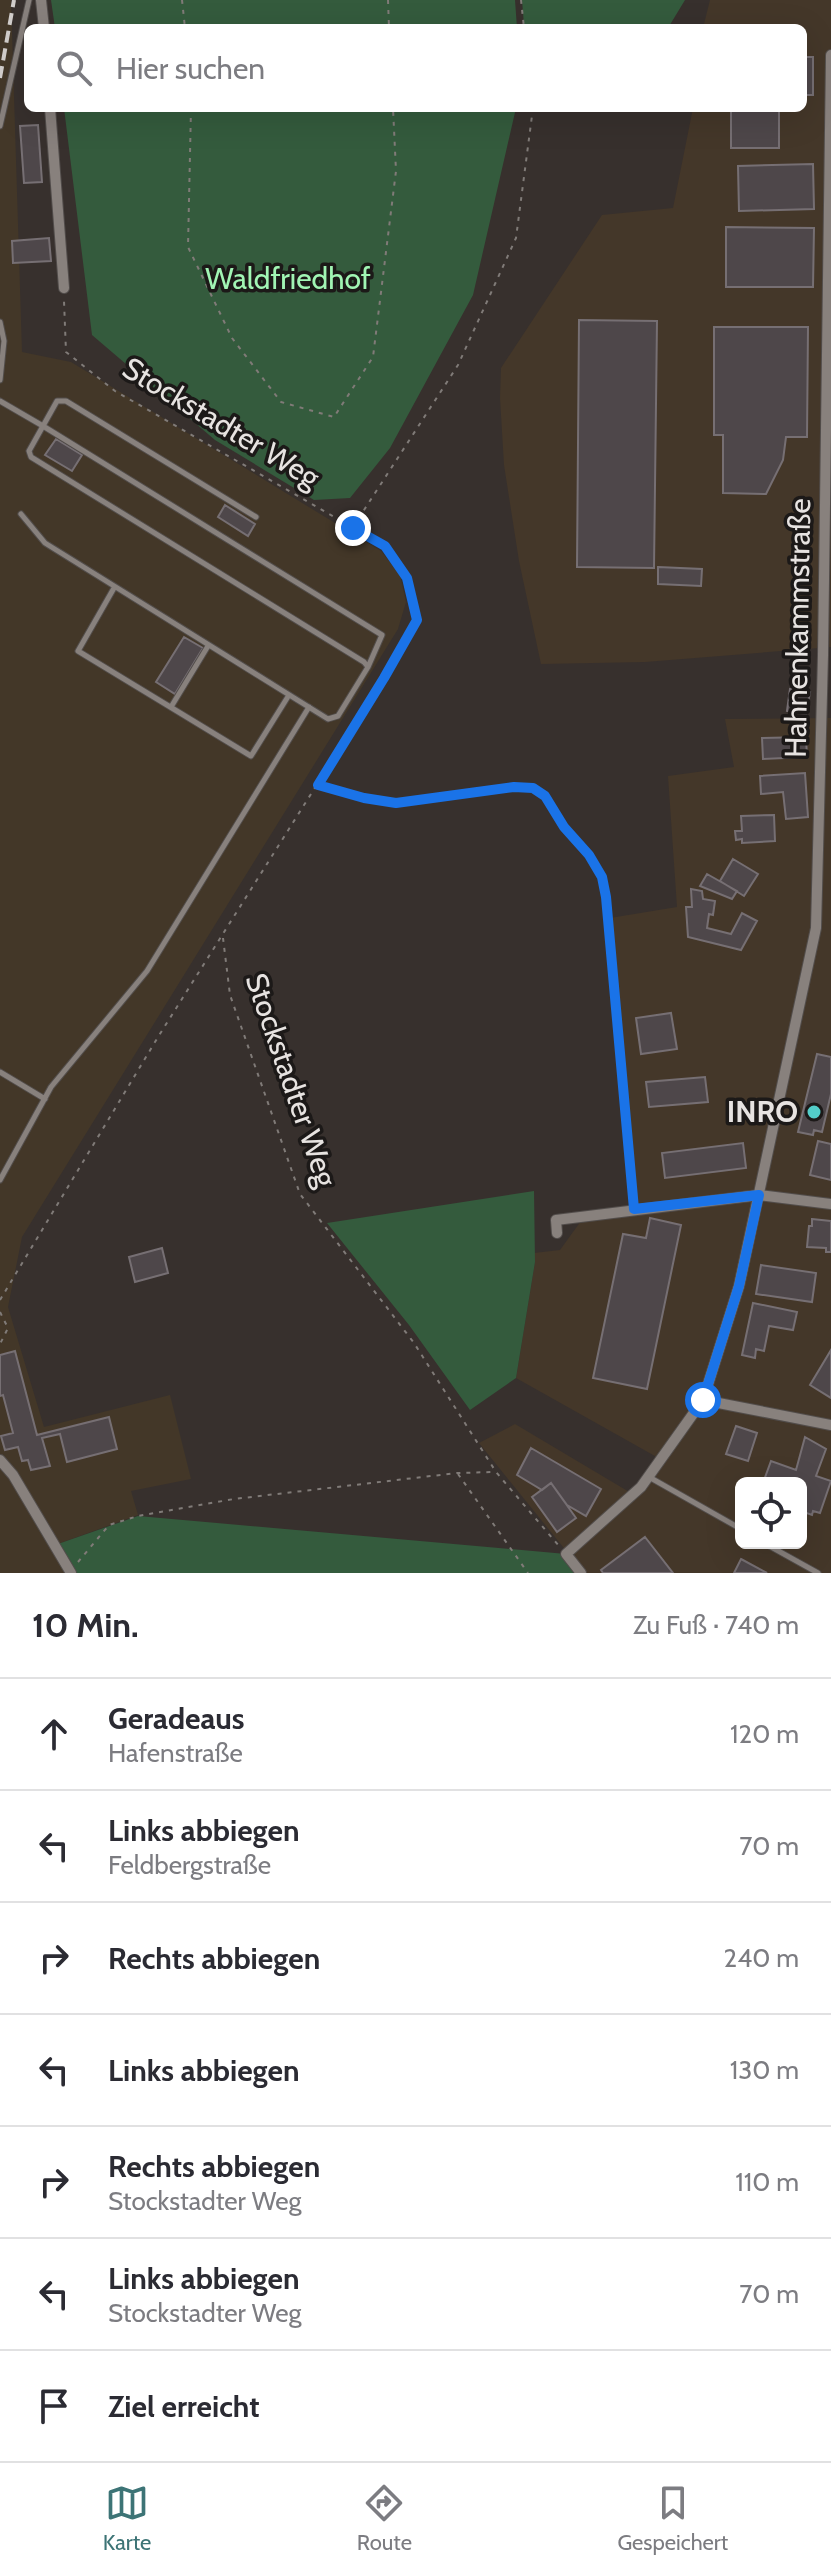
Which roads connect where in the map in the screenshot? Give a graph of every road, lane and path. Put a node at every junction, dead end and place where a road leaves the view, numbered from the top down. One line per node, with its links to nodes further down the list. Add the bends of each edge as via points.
1 (29, 0): 15 (lane)
2 (41, 0): 6 (street)
3 (182, 0): 7 (path)
4 (388, 0): 8 (path)
5 (521, 0): 9 (path)
6 (44, 24)
7 (185, 24)
8 (389, 24)
9 (523, 24)
10 (831, 55): 26 (street, Hahnenkammstraße)
11 (50, 112): 16 (street)
12 (191, 112): 13 (path, via 188,247 232,338 281,402 334,417 373,357 396,171)
13 (393, 112)
14 (532, 112): 23 (path, via 516,238 458,365)
15 (0, 126)
16 (64, 288): 23 (path, Stockstadter Weg, via 66,352 115,391)
17 (0, 322): 18 (lane)
18 (0, 380)
19 (0, 401): 20 (lane)
20 (43, 426): 22 (lane, via 57,401 66,401); 27 (lane, via 29,451 31,457); 27 (lane, via 382,635)
21 (21, 514): 24 (lane, via 45,543)
22 (256, 517)
23 (353, 528): 31 (path, Stockstadter Weg, via 385,546 407,578 417,620)
24 (114, 588): 25 (lane); 29 (lane, via 78,651)
25 (208, 646): 28 (lane); 29 (lane)
26 (827, 655): 36 (street, Hahnenkammstraße, via 816,928)
27 (368, 667): 30 (lane, via 338,716 328,719)
28 (289, 695): 29 (lane, via 251,756); 30 (lane)
29 (171, 707)
30 (309, 707): 34 (lane, via 147,971)
31 (318, 785): 32 (path, Stockstadter Weg); 38 (path, via 396,803 533,788 545,796 589,855 606,897)
32 (223, 937): 40 (path); 46 (path, Stockstadter Weg, via 230,995 300,1194 414,1343)
33 (0, 1072): 34 (lane)
34 (45, 1099): 35 (lane)
35 (0, 1180)
36 (759, 1195): 37 (street); 38 (street); 43 (street, Hahnenkammstraße, via 739,1286)
37 (831, 1204)
38 (634, 1209): 39 (street, via 556,1220)
39 (557, 1233)
40 (0, 1300)
41 (0, 1312): 42 (path, via 8,1328)
42 (0, 1344)
43 (703, 1400): 44 (street); 48 (street, Hahnenkammstraße)
44 (831, 1425)
45 (0, 1460): 52 (street)
46 (496, 1472): 47 (path); 51 (path, Stockstadter Weg)
47 (457, 1473): 52 (path, via 234,1499 138,1516 109,1525); 53 (path)
48 (649, 1477): 49 (lane); 51 (street, Hahnenkammstraße)
49 (735, 1526)
50 (775, 1549): 55 (lane)
51 (566, 1554): 54 (street)
52 (70, 1572)
53 (528, 1573)
54 (581, 1573)
55 (818, 1573)

